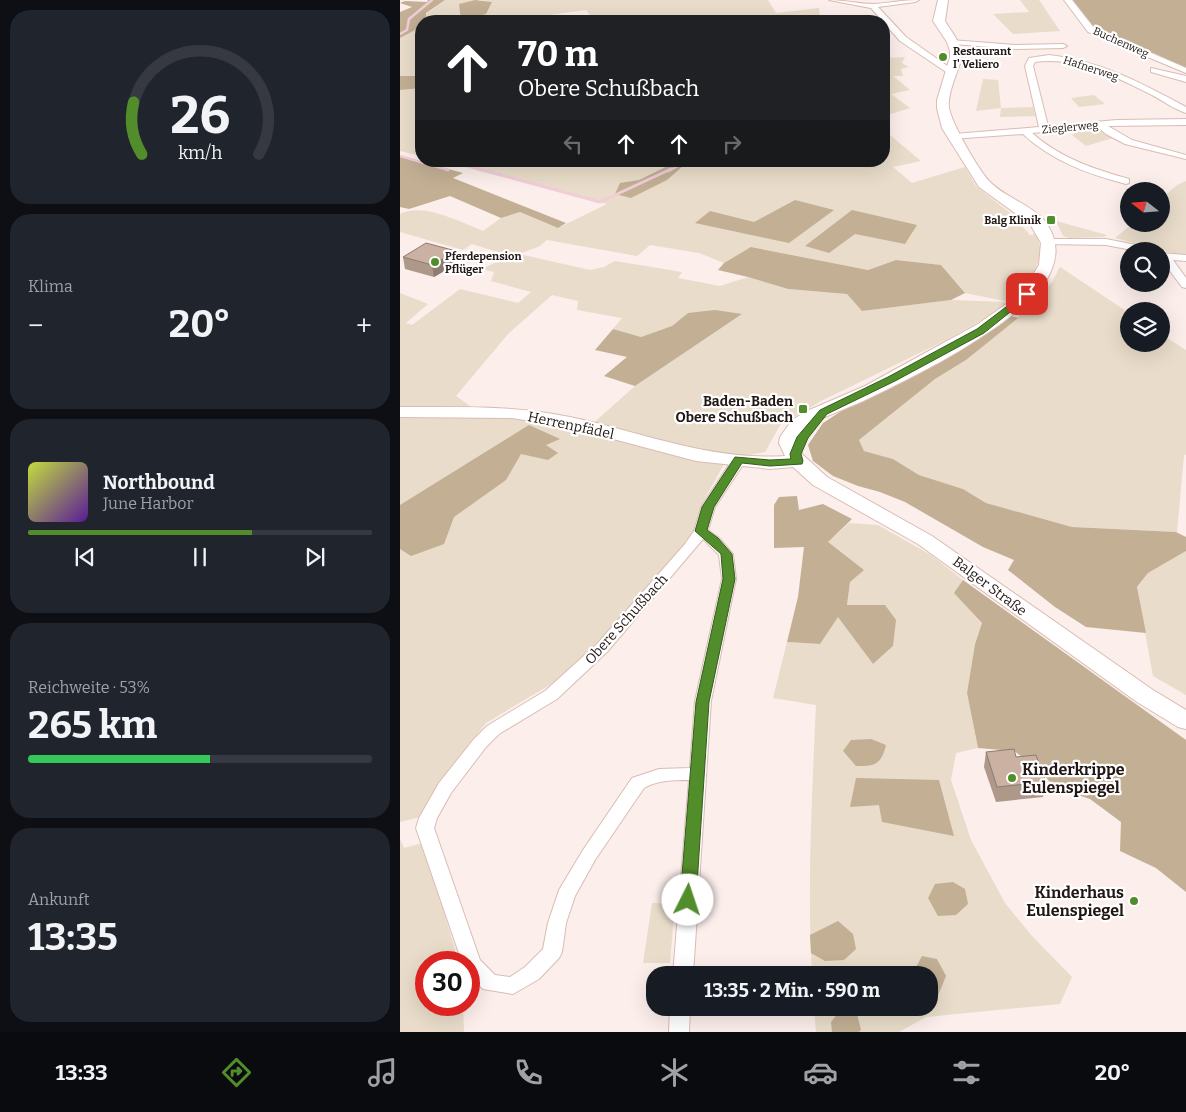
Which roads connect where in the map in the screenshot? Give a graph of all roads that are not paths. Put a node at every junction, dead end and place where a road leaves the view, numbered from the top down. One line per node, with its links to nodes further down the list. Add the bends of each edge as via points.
1 (833, 0): 5 (street)
2 (916, 0): 5 (street)
3 (943, 0): 8 (street, via 939,21)
4 (1068, 0): 11 (street, Buchenweg, via 1091,30)
5 (873, 6): 6 (street)
6 (881, 15)
7 (890, 25): 12 (street, via 903,39)
8 (954, 42): 9 (street, via 1015,47); 12 (street, via 956,57)
9 (1063, 46)
10 (1154, 70): 13 (street)
11 (1186, 71)
12 (952, 72): 19 (street, via 943,108)
13 (1186, 79)
14 (1186, 110): 17 (street, Hafnerweg, via 1099,70 1068,59 1042,58 1032,60 1029,66)
15 (1186, 122): 16 (street, Zieglerweg)
16 (1100, 125): 17 (street, Zieglerweg); 20 (street, via 1125,140)
17 (1045, 129): 18 (street, Zieglerweg)
18 (1025, 131): 19 (street, Zieglerweg); 22 (street, via 1038,145 1081,168 1129,180)
19 (954, 138): 23 (street, via 984,184 1038,223)
20 (1184, 157): 21 (street)
21 (1170, 162)
22 (1114, 187)
23 (1048, 242): 24 (street); 30 (street, via 1050,255 1045,270 1014,306 981,331 823,412 803,437)
24 (1120, 245)
25 (1170, 257): 26 (street)
26 (1186, 258)
27 (1170, 265): 28 (street)
28 (1186, 285)
29 (400, 412): 31 (street, Herrenpfädel, via 477,411 536,416 696,455)
30 (797, 458): 31 (street, Herrenpfädel, via 770,463); 33 (street, Balger Straße, via 820,481 925,540 1145,696)
31 (739, 460): 32 (street, Obere Schußbach, via 708,507)
32 (700, 531): 34 (street, via 726,554 729,579 703,702); 34 (street, Obere Schußbach, via 690,547 602,648 551,695 493,730 480,743 445,788 428,818 425,828 472,964 490,983 513,986 532,973 552,952 566,895 594,847 638,784 659,774)
33 (1186, 721)
34 (697, 769): 35 (street)
35 (684, 966)
36 (679, 1016): 37 (street)
37 (678, 1032)

